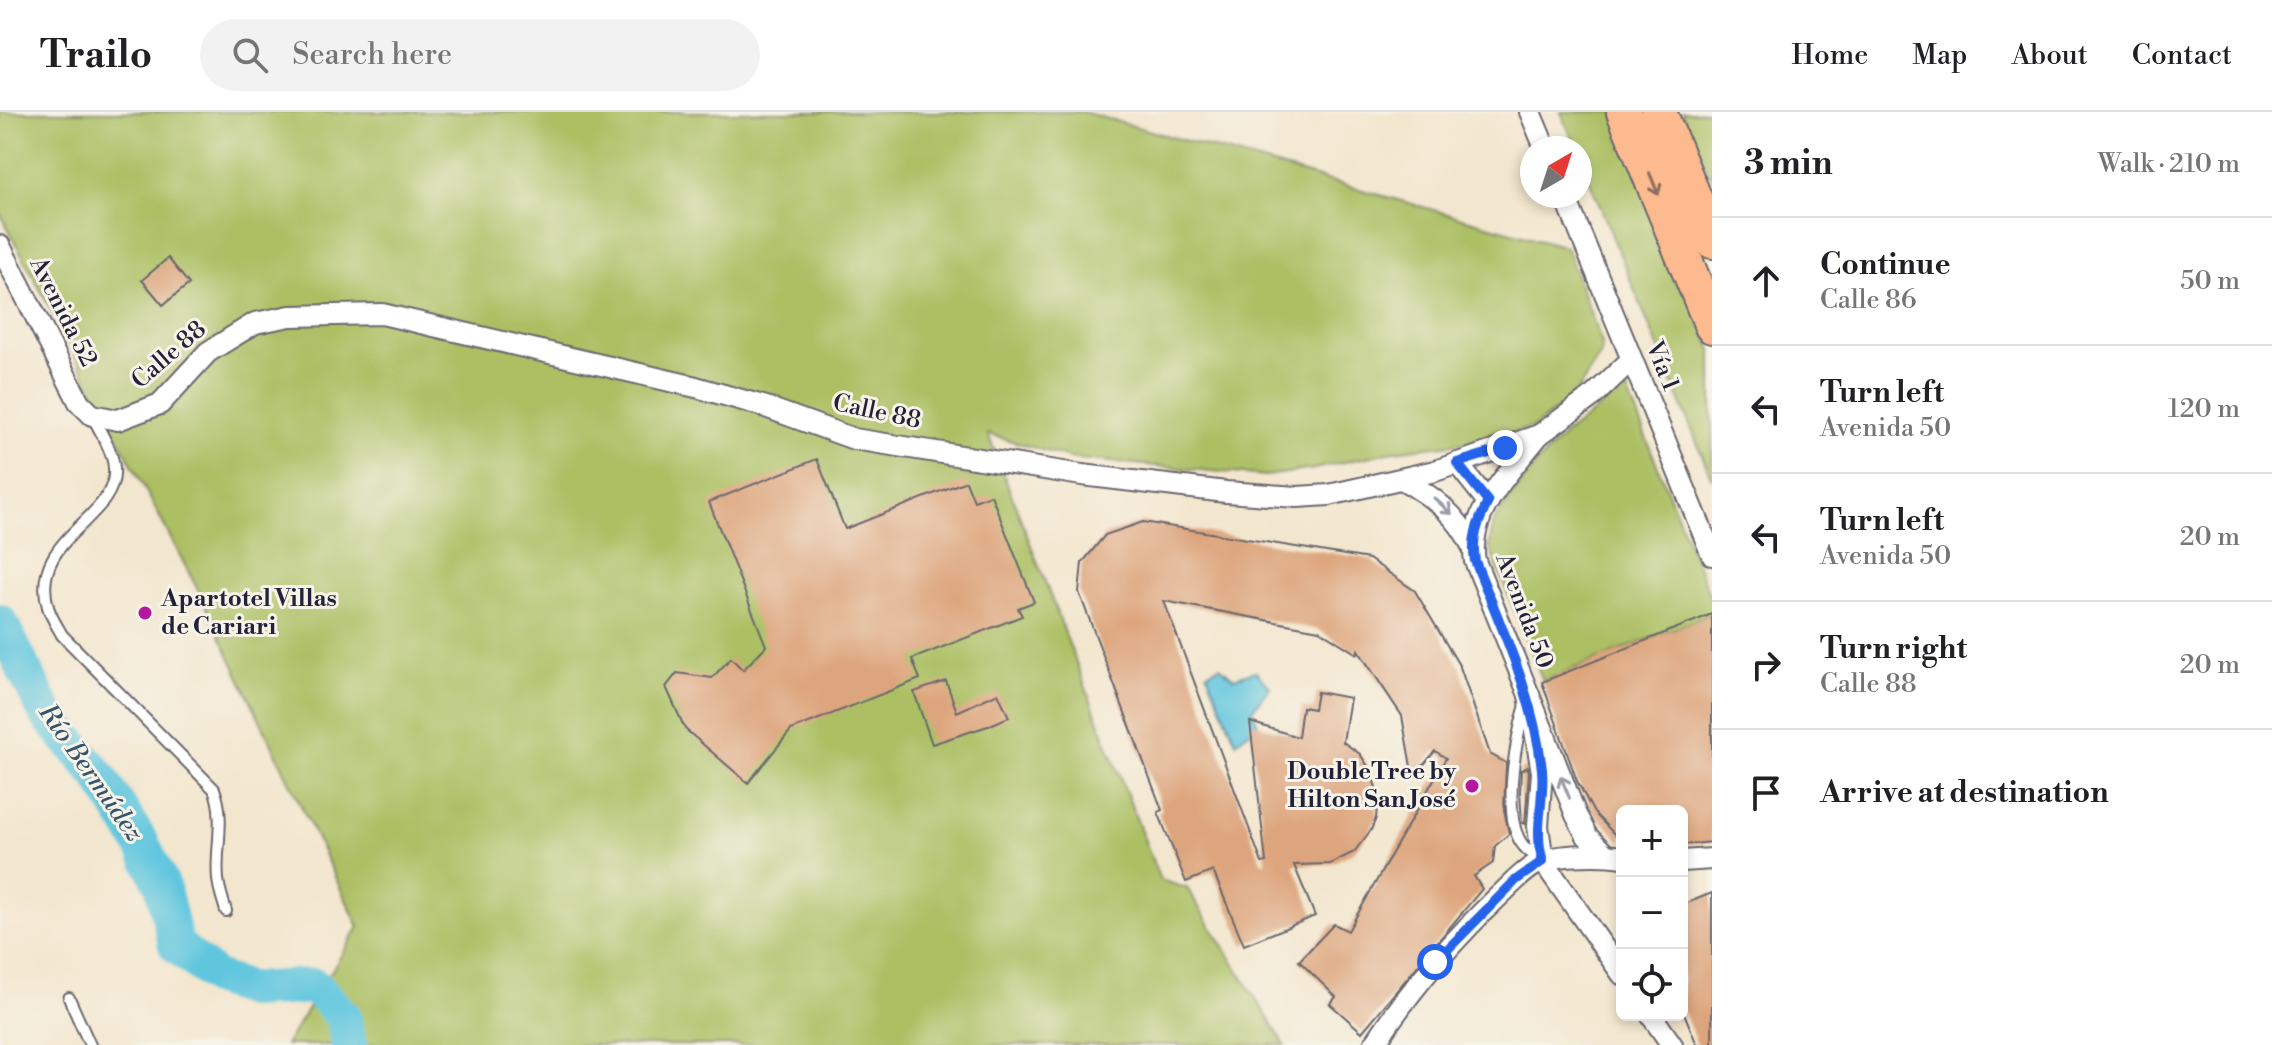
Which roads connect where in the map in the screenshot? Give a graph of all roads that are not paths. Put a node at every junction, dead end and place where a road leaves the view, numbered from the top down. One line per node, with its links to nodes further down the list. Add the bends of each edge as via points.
1 (1530, 112): 4 (street)
2 (1624, 112): 8 (highway, one-way to 8)
3 (1659, 112): 6 (highway)
4 (1540, 136)
5 (1570, 208): 9 (street, Vía 1)
6 (1712, 241)
7 (0, 246): 10 (street, Avenida 52)
8 (1712, 326)
9 (1631, 360): 11 (street, Calle 88); 16 (street, Vía 1)
10 (85, 409): 13 (street, Calle 88, via 118,420 160,404 208,352 255,323 290,316 382,314 696,387 854,439 1226,492 1329,495); 22 (lane, via 115,466 114,483 110,496 56,552 49,567 48,609 62,635 214,789 221,822 217,878)
11 (1539, 435): 12 (street, Calle 88); 14 (street, Avenida 50)
12 (1457, 463): 13 (street, Calle 88); 14 (street)
13 (1402, 479): 15 (street, Avenida 50, one-way to 15, via 1453,514)
14 (1488, 502): 15 (street, Avenida 50)
15 (1472, 546): 17 (street, Avenida 50)
16 (1712, 555)
17 (1529, 695): 18 (street, Avenida 50, one-way to 17, via 1587,836); 20 (street, Avenida 50, via 1542,772 1538,826); 20 (lane, via 1513,757 1514,818 1517,837)
18 (1613, 855): 20 (street)
19 (1712, 859): 21 (street)
20 (1543, 861): 23 (street, Avenida 50); 27 (street, via 1516,880 1435,962)
21 (1688, 861)
22 (226, 911)
23 (1616, 965)
24 (69, 998): 26 (lane)
25 (1655, 1021): 28 (street)
26 (90, 1045)
27 (1374, 1045)
28 (1672, 1045)

